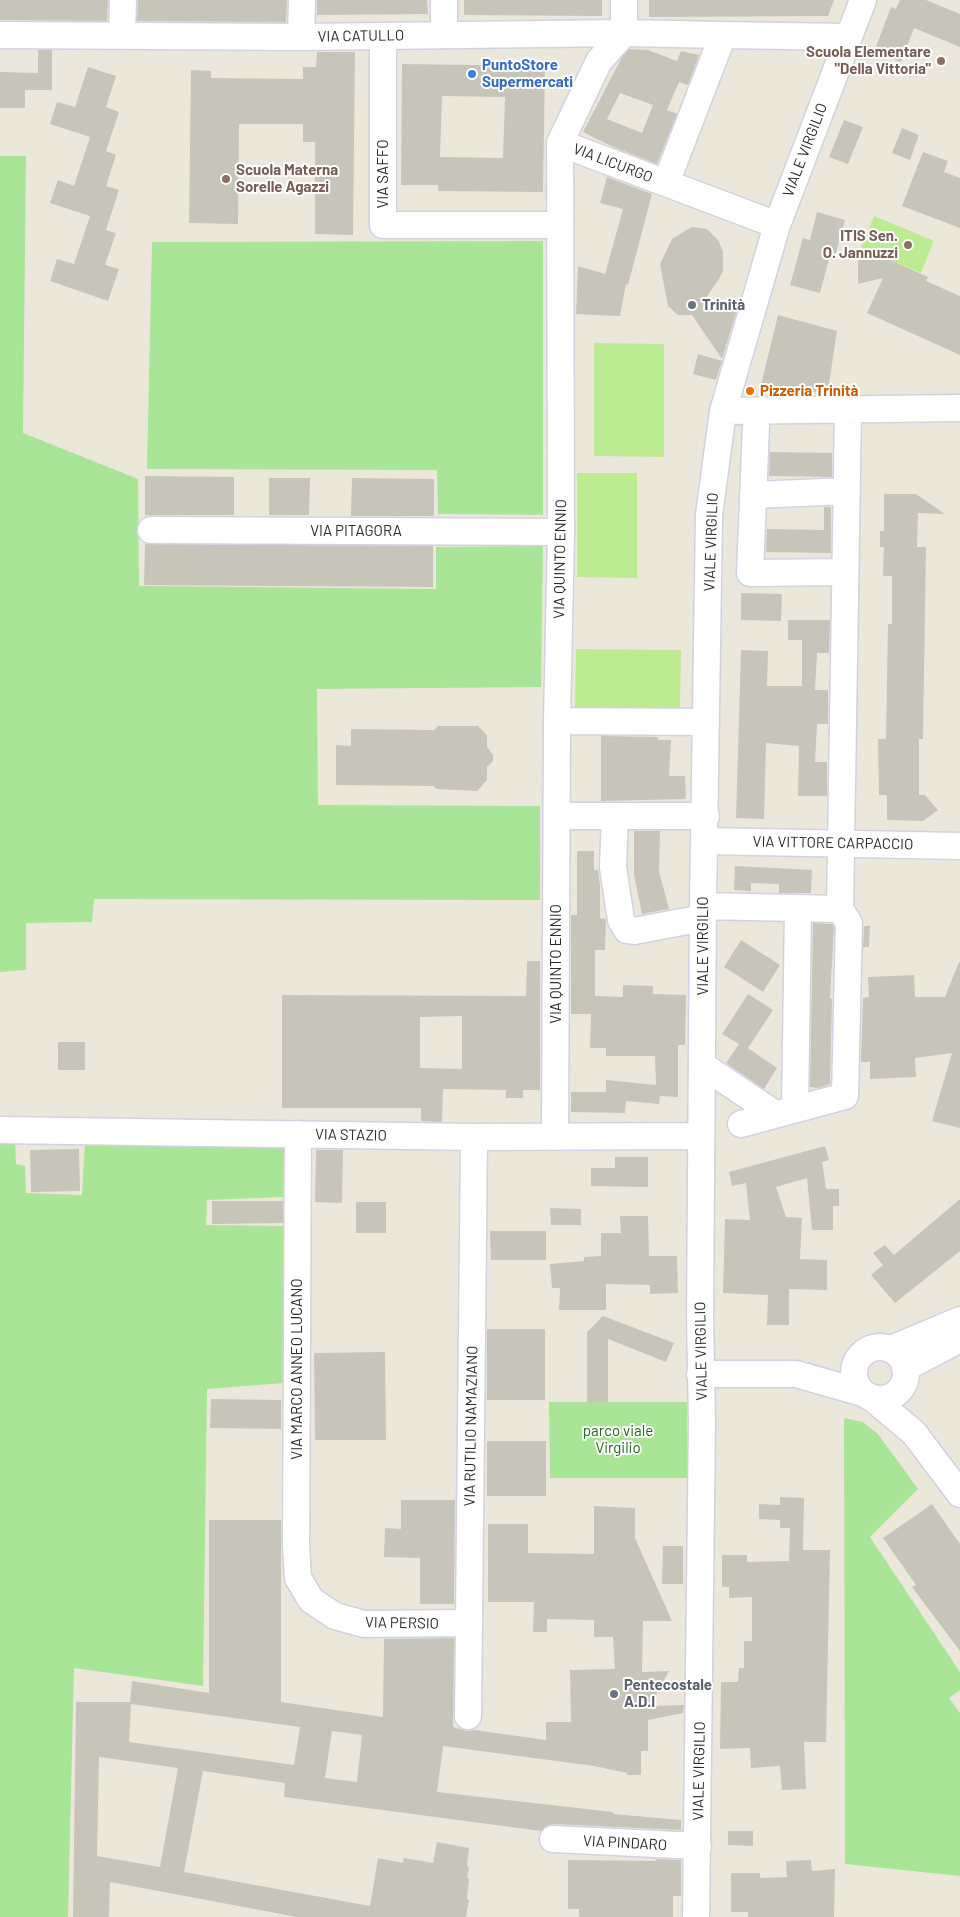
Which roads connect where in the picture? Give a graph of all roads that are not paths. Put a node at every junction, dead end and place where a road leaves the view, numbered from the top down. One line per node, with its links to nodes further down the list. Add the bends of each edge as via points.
1 (123, 0): 10 (street)
2 (302, 0): 12 (street)
3 (444, 0): 8 (street)
4 (624, 0): 6 (street)
5 (863, 0): 13 (street, VIALE VIRGILIO)
6 (624, 33): 8 (street, VIA CATULLO); 9 (street, VIA CATULLO); 14 (street, VIA QUINTO ENNIO, via 599,61)
7 (0, 34): 10 (street, VIA CATULLO)
8 (444, 35): 11 (street, VIA CATULLO)
9 (723, 35): 13 (street, VIA CATULLO); 15 (street)
10 (122, 36): 12 (street, VIA CATULLO)
11 (383, 36): 12 (street, VIA CATULLO); 16 (street, VIA SAFFO, via 383,225)
12 (301, 37)
13 (848, 37): 17 (street, VIALE VIRGILIO)
14 (560, 143): 15 (street, VIA LICURGO); 16 (street, VIA QUINTO ENNIO)
15 (666, 183): 17 (street, VIA LICURGO)
16 (560, 225): 25 (street, VIA QUINTO ENNIO)
17 (777, 225): 20 (street, VIALE VIRGILIO)
18 (960, 408): 19 (street)
19 (848, 410): 20 (street); 22 (street)
20 (723, 411): 28 (street, VIALE VIRGILIO, via 710,515)
21 (756, 427): 23 (street)
22 (847, 491): 23 (street); 26 (street)
23 (753, 495): 26 (street, via 750,574)
24 (151, 530): 25 (street, VIA PITAGORA)
25 (561, 532): 27 (street, VIA QUINTO ENNIO)
26 (845, 572): 32 (street)
27 (557, 721): 28 (street); 29 (street, VIA QUINTO ENNIO)
28 (706, 722): 31 (street, VIALE VIRGILIO)
29 (557, 816): 30 (street, VIA VITTORE CARPACCIO); 44 (street, VIA QUINTO ENNIO)
30 (615, 816): 31 (street, VIA VITTORE CARPACCIO); 36 (street, via 613,867 621,920 626,930 634,931)
31 (706, 828): 32 (street, VIA VITTORE CARPACCIO); 36 (street, VIALE VIRGILIO)
32 (841, 843): 33 (street, VIA VITTORE CARPACCIO); 35 (street)
33 (960, 846)
34 (798, 908): 35 (street); 36 (street); 38 (street)
35 (840, 909): 38 (street, via 849,923 845,1096)
36 (703, 912): 37 (street, VIALE VIRGILIO)
37 (702, 1065): 38 (street); 42 (street, VIALE VIRGILIO)
38 (785, 1112): 39 (street)
39 (741, 1124)
40 (0, 1130): 41 (street, VIA STAZIO)
41 (298, 1134): 43 (street, VIA STAZIO); 54 (street, VIA MARCO ANNEO LUCANO, via 296,1546 298,1578)
42 (702, 1136): 44 (street, VIA STAZIO); 49 (street, VIALE VIRGILIO)
43 (474, 1137): 44 (street, VIA STAZIO); 55 (street, VIA RUTILIO NAMAZIANO)
44 (555, 1137)
45 (960, 1320): 48 (street)
46 (960, 1339): 48 (street)
47 (861, 1355): 48 (street, via 875,1347); 50 (street); 51 (street, via 854,1377)
48 (900, 1368): 51 (street, via 889,1397); 52 (street)
49 (700, 1374): 50 (street); 58 (street, VIALE VIRGILIO)
50 (796, 1374): 51 (street)
51 (867, 1395): 52 (street)
52 (914, 1433): 53 (street)
53 (960, 1494)
54 (310, 1600): 55 (street, VIA PERSIO, via 335,1616 364,1624)
55 (469, 1624): 56 (street, VIA RUTILIO NAMAZIANO)
56 (468, 1716)
57 (553, 1839): 58 (street, VIA PINDARO)
58 (698, 1846): 59 (street, VIALE VIRGILIO)
59 (696, 1917)

